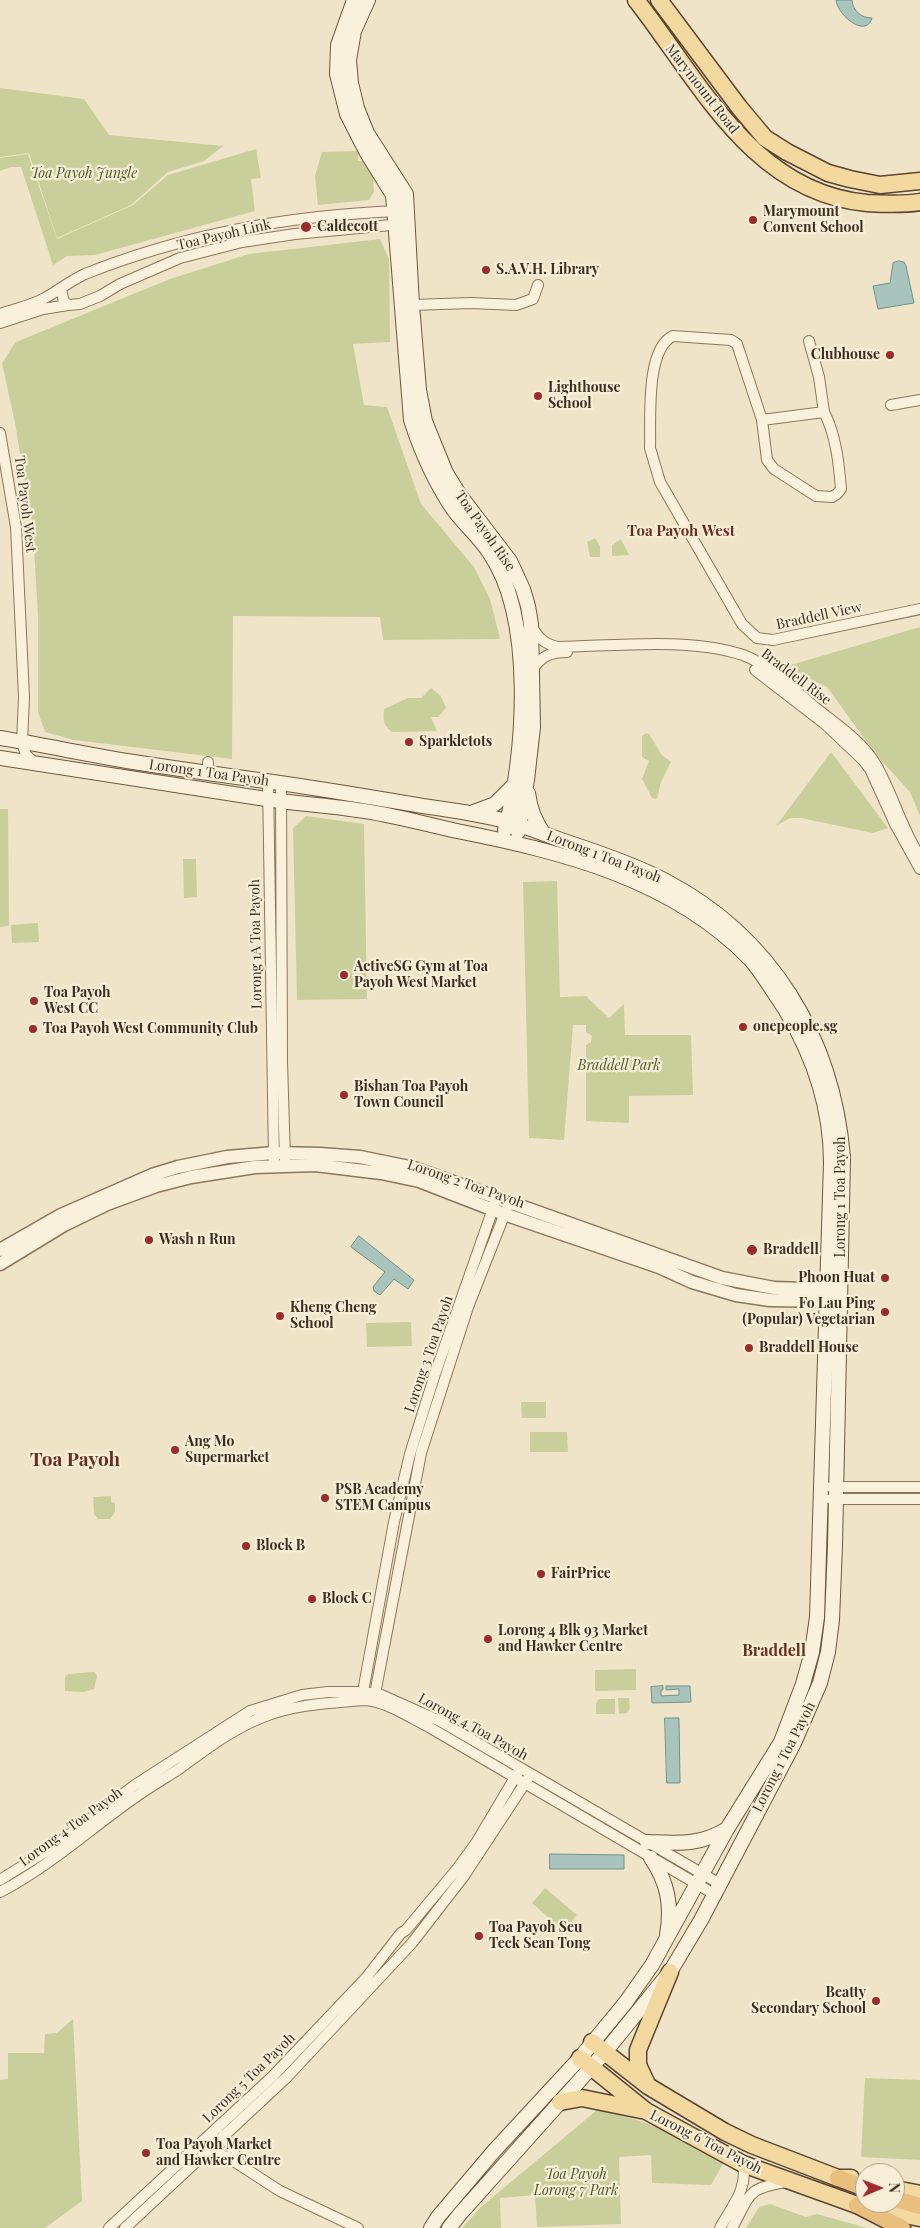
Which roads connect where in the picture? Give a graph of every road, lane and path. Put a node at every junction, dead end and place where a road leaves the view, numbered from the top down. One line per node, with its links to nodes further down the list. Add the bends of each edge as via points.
1 (354, 0): 7 (main road, Toa Payoh Rise, via 338,45 337,74 347,114)
2 (368, 0): 7 (main road, Toa Payoh Rise, via 354,31 349,60 351,84 367,133 406,194)
3 (636, 0): 6 (main road, Marymount Road, via 725,121 775,168 822,194 851,202)
4 (659, 0): 5 (main road, Marymount Road, via 766,138 828,173 880,184)
5 (920, 181)
6 (920, 202)
7 (402, 217): 8 (main road, Toa Payoh Rise); 10 (street, Toa Payoh Link, via 320,216 272,222 197,238 136,256 86,274 66,283); 11 (street, Toa Payoh Link, via 242,242 180,258 93,299)
8 (405, 276): 12 (main road, Toa Payoh Rise); 30 (main road, Toa Payoh Rise, via 411,420 453,509 490,553 512,600 518,630)
9 (538, 285): 12 (street, via 534,298 516,305 471,302)
10 (61, 289): 11 (street, via 62,298); 13 (street, Toa Payoh Link)
11 (68, 305): 14 (street, Toa Payoh Link, via 42,309)
12 (412, 305): 22 (main road, Toa Payoh Rise, via 419,390 432,443 459,494 510,561 523,589)
13 (0, 314)
14 (0, 323)
15 (809, 341): 18 (street, via 819,376)
16 (920, 400): 17 (street)
17 (891, 406)
18 (824, 412): 19 (street); 19 (street, Braddell View, via 830,425 841,489 825,498 816,496 774,469 767,460)
19 (762, 420): 21 (street, Braddell View, via 742,354 734,341 673,336 666,342 656,359 652,375 652,458 660,482 742,624 757,638 773,640)
20 (0, 433): 26 (street, Toa Payoh West, via 16,528)
21 (920, 608)
22 (531, 624): 23 (street, Braddell Rise, via 541,640 558,647 688,644); 24 (main road, Toa Payoh Rise)
23 (702, 649): 24 (street, Braddell Rise, via 558,652 541,658); 36 (street, Braddell Rise, via 743,655 764,667 865,750 876,765); 37 (street, Braddell Rise, via 736,659 761,673 852,749 870,769 894,824)
24 (532, 671): 30 (main road, Toa Payoh Rise, via 533,727)
25 (0, 738): 26 (main road, Lorong 1 Toa Payoh)
26 (27, 739): 28 (street, via 26,755); 29 (main road, Lorong 1 Toa Payoh, via 127,761 208,767)
27 (0, 758): 28 (main road, Lorong 1 Toa Payoh)
28 (35, 763): 31 (main road, Lorong 1 Toa Payoh)
29 (274, 782): 31 (street, Lorong 1A Toa Payoh); 32 (main road, Lorong 1 Toa Payoh)
30 (521, 782): 32 (main road, via 495,804); 33 (main road, Toa Payoh Rise); 34 (main road, via 537,825)
31 (274, 800): 35 (main road, Lorong 1 Toa Payoh, via 360,810); 39 (street, Lorong 1A Toa Payoh)
32 (471, 813): 33 (main road, Lorong 1 Toa Payoh)
33 (514, 823): 34 (main road, Lorong 1 Toa Payoh); 35 (main road, Toa Payoh Rise)
34 (544, 834): 38 (main road, Lorong 1 Toa Payoh, via 633,866 691,896 763,955 788,991)
35 (509, 841): 38 (main road, Lorong 1 Toa Payoh, via 617,873 654,889 691,911 751,961)
36 (920, 857)
37 (920, 869)
38 (799, 1021): 43 (main road, Lorong 1 Toa Payoh, via 831,1134); 44 (main road, Lorong 1 Toa Payoh, via 824,1061 841,1130 844,1157)
39 (279, 1159): 40 (street, Lorong 2 Toa Payoh, via 394,1175); 41 (street, Lorong 2 Toa Payoh, via 220,1158 152,1175 83,1204); 42 (street, Lorong 2 Toa Payoh, via 191,1177 134,1193 64,1225)
40 (501, 1206): 43 (street, Lorong 2 Toa Payoh, via 692,1282 762,1299); 49 (street, Lorong 3 Toa Payoh, via 435,1374 410,1454); 50 (street, Lorong 3 Toa Payoh, via 421,1453)
41 (0, 1250)
42 (0, 1264)
43 (826, 1295): 44 (street, Lorong 2 Toa Payoh); 46 (main road, Lorong 1 Toa Payoh)
44 (840, 1295): 47 (main road, Lorong 1 Toa Payoh)
45 (920, 1487): 47 (street)
46 (820, 1493): 47 (street); 57 (main road, Lorong 1 Toa Payoh, via 817,1617 810,1660 781,1742)
47 (836, 1493): 48 (street); 62 (main road, Lorong 1 Toa Payoh, via 832,1620 820,1683 794,1742)
48 (920, 1499)
49 (394, 1522): 50 (street); 51 (street, Lorong 3 Toa Payoh)
50 (406, 1525): 52 (street, Lorong 3 Toa Payoh)
51 (362, 1696): 52 (street, Lorong 4 Toa Payoh); 61 (street, Lorong 4 Toa Payoh, via 302,1695 250,1711 135,1785 50,1849); 63 (street, Lorong 4 Toa Payoh, via 294,1708 262,1717 235,1731 137,1796 63,1853)
52 (374, 1697): 53 (street, Lorong 4 Toa Payoh, via 440,1721); 55 (street, Lorong 4 Toa Payoh)
53 (520, 1768): 54 (street, Lorong 4 Toa Payoh); 55 (street, Lorong 5 Toa Payoh)
54 (530, 1774): 56 (street, Lorong 5 Toa Payoh); 58 (street, Lorong 4 Toa Payoh)
55 (514, 1778): 56 (street, Lorong 4 Toa Payoh); 64 (street, Lorong 5 Toa Payoh, via 476,1844)
56 (524, 1784): 59 (street, Lorong 4 Toa Payoh); 65 (street, Lorong 5 Toa Payoh, via 464,1876)
57 (727, 1829): 58 (main road, via 713,1838 695,1842); 60 (main road, Lorong 1 Toa Payoh)
58 (647, 1842): 60 (street, Lorong 4 Toa Payoh)
59 (651, 1858): 60 (street, Lorong 4 Toa Payoh); 66 (main road, via 663,1876 667,1893 669,1923)
60 (700, 1879): 62 (street, Lorong 4 Toa Payoh); 66 (main road, Lorong 1 Toa Payoh)
61 (0, 1880)
62 (717, 1889): 67 (main road, Lorong 1 Toa Payoh)
63 (0, 1892)
64 (402, 1934): 65 (street, via 402,1944); 92 (street, Lorong 5 Toa Payoh, via 366,1978 272,2077)
65 (411, 1941): 73 (street, Lorong 5 Toa Payoh, via 287,2077)
66 (666, 1941): 68 (main road, Lorong 1 Toa Payoh)
67 (670, 1972): 68 (main road, Lorong 1 Toa Payoh); 70 (main road, via 638,2050 638,2065)
68 (598, 2047): 69 (main road); 70 (main road, Lorong 6 Toa Payoh)
69 (585, 2062): 71 (main road); 72 (main road, Lorong 6 Toa Payoh); 90 (main road, via 494,2151)
70 (648, 2086): 77 (main road, Lorong 6 Toa Payoh, via 734,2137)
71 (560, 2102): 72 (main road, via 582,2098); 88 (main road)
72 (646, 2111): 75 (main road, Lorong 6 Toa Payoh)
73 (224, 2135): 74 (street, Lorong 5 Toa Payoh); 76 (street)
74 (209, 2148): 76 (street); 93 (street, Lorong 5 Toa Payoh)
75 (743, 2164): 79 (main road, Lorong 6 Toa Payoh); 95 (street, via 744,2185)
76 (244, 2168): 91 (street, via 280,2191)
77 (838, 2178): 78 (main road, Lorong 6 Toa Payoh); 80 (highway)
78 (855, 2178)
79 (788, 2182): 84 (main road, Lorong 6 Toa Payoh); 96 (street, via 752,2192)
80 (855, 2184)
81 (905, 2191): 82 (main road)
82 (920, 2194)
83 (905, 2202): 85 (highway)
84 (855, 2204)
85 (920, 2206)
86 (873, 2213): 97 (highway)
87 (896, 2213): 89 (main road, Lorong 6 Toa Payoh)
88 (460, 2214): 90 (main road); 94 (main road)
89 (920, 2218)
90 (434, 2223)
91 (353, 2227)
92 (109, 2228)
93 (125, 2228)
94 (449, 2228)
95 (720, 2228)
96 (732, 2228)
97 (902, 2228)

